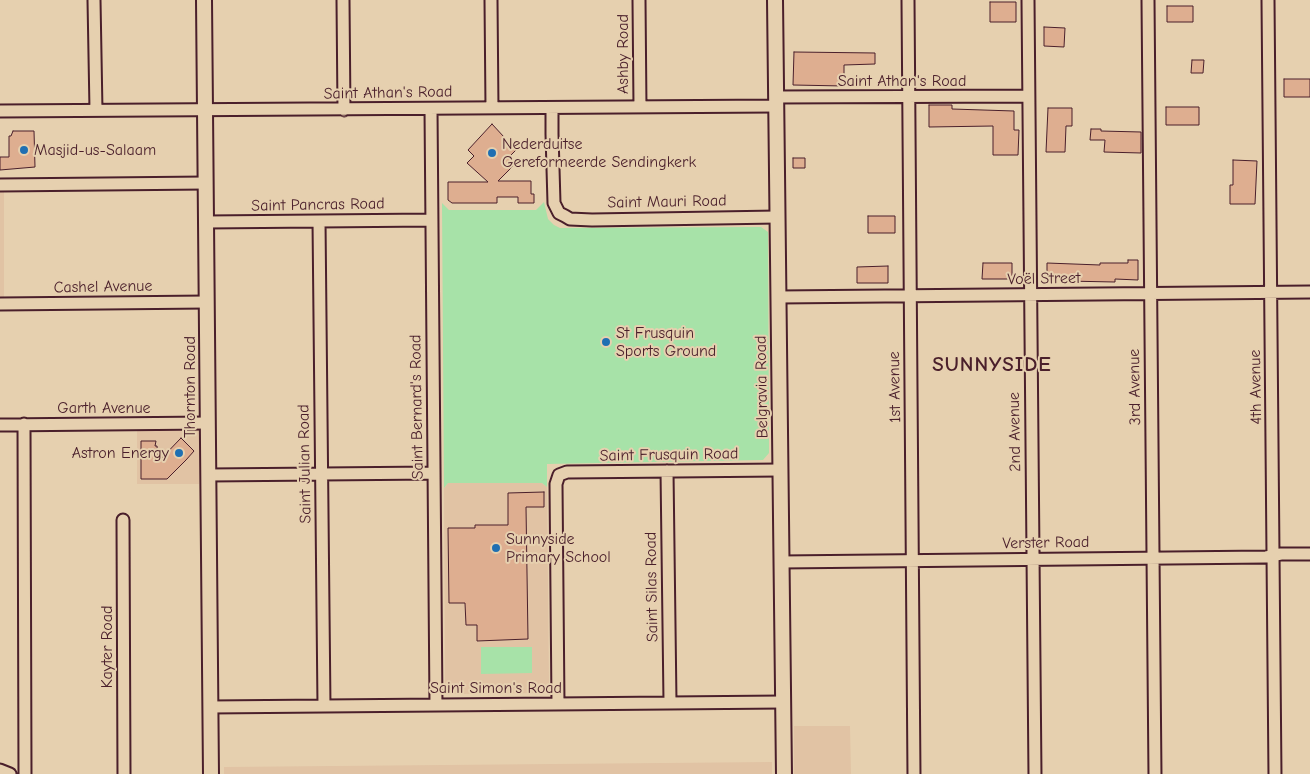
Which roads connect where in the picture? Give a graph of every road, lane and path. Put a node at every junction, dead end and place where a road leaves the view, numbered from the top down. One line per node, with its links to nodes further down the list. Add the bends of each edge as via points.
1 (94, 0): 18 (street)
2 (204, 0): 19 (street, Thornton Road)
3 (343, 0): 20 (street)
4 (491, 0): 15 (street)
5 (639, 0): 14 (street, Ashby Road)
6 (775, 0): 13 (street, Belgravia Road)
7 (908, 0): 12 (street, 1st Avenue)
8 (1028, 0): 11 (street, 2nd Avenue)
9 (1148, 0): 30 (street, 3rd Avenue)
10 (1268, 0): 29 (street, 4th Avenue)
11 (1028, 96): 12 (street, Saint Athan's Road); 31 (street, 2nd Avenue)
12 (909, 97): 13 (street, Saint Athan's Road); 32 (street, 1st Avenue)
13 (776, 102): 14 (street, Saint Athan's Road); 24 (street, Belgravia Road)
14 (640, 107): 16 (street, Saint Athan's Road)
15 (492, 108): 16 (street, Saint Athan's Road); 17 (street, Saint Athan's Road)
16 (552, 108): 24 (street, Saint Mauri Road, via 554,203 559,213 570,219)
17 (431, 109): 20 (street, Saint Athan's Road); 25 (street, Saint Bernard's Road)
18 (96, 110): 19 (street, Saint Athan's Road); 21 (street, Saint Athan's Road)
19 (205, 110): 20 (street, Saint Athan's Road); 22 (street, Thornton Road)
20 (344, 110)
21 (0, 111)
22 (206, 183): 23 (street); 27 (street, Thornton Road)
23 (0, 185)
24 (777, 217): 33 (street, Belgravia Road)
25 (431, 220): 26 (street, Saint Pancras Road); 42 (street, Saint Bernard's Road)
26 (319, 221): 27 (street, Saint Pancras Road); 41 (street, Saint Julian Road)
27 (206, 222): 34 (street, Thornton Road)
28 (1310, 292): 29 (street, Voël Street)
29 (1271, 293): 30 (street, Voël Street); 46 (street, 4th Avenue)
30 (1151, 294): 31 (street, Voël Street); 47 (street, 3rd Avenue)
31 (1030, 295): 32 (street, Voël Street); 48 (street, 2nd Avenue)
32 (910, 296): 33 (street, Voël Street); 49 (street, 1st Avenue)
33 (778, 297): 39 (street, Belgravia Road)
34 (207, 302): 35 (street, Cashel Avenue); 36 (street, Thornton Road)
35 (0, 304)
36 (208, 423): 37 (street, Garth Avenue); 43 (street, Thornton Road)
37 (24, 424): 38 (street, Garth Avenue); 59 (street)
38 (0, 425)
39 (780, 470): 40 (street, Saint Frusquin Road); 50 (street, Belgravia Road)
40 (667, 471): 51 (street, Saint Silas Road); 53 (street, Saint Frusquin Road, via 567,472 559,475 556,484)
41 (321, 474): 42 (street); 43 (street); 55 (street, Saint Julian Road)
42 (434, 474): 54 (street, Saint Bernard's Road)
43 (209, 475): 56 (street, Thornton Road)
44 (123, 520): 60 (street, Kayter Road)
45 (1310, 554): 46 (street, Verster Road)
46 (1274, 556): 47 (street, Verster Road); 66 (street, 4th Avenue)
47 (1153, 558): 48 (street, Verster Road); 65 (street, 3rd Avenue)
48 (1033, 560): 49 (street, Verster Road); 64 (street, 2nd Avenue)
49 (913, 561): 50 (street, Verster Road); 63 (street, 1st Avenue)
50 (781, 562): 52 (street, Belgravia Road)
51 (670, 702): 52 (street, Saint Simon's Road); 53 (street, Saint Simon's Road)
52 (783, 702): 62 (street, Belgravia Road)
53 (558, 704): 54 (street, Saint Simon's Road)
54 (436, 705): 55 (street, Saint Simon's Road)
55 (324, 706): 56 (street, Saint Simon's Road)
56 (210, 707): 61 (street, Thornton Road)
57 (0, 770): 58 (street)
58 (10, 774)
59 (25, 774)
60 (124, 774)
61 (211, 774)
62 (784, 774)
63 (914, 774)
64 (1035, 774)
65 (1155, 774)
66 (1275, 774)

